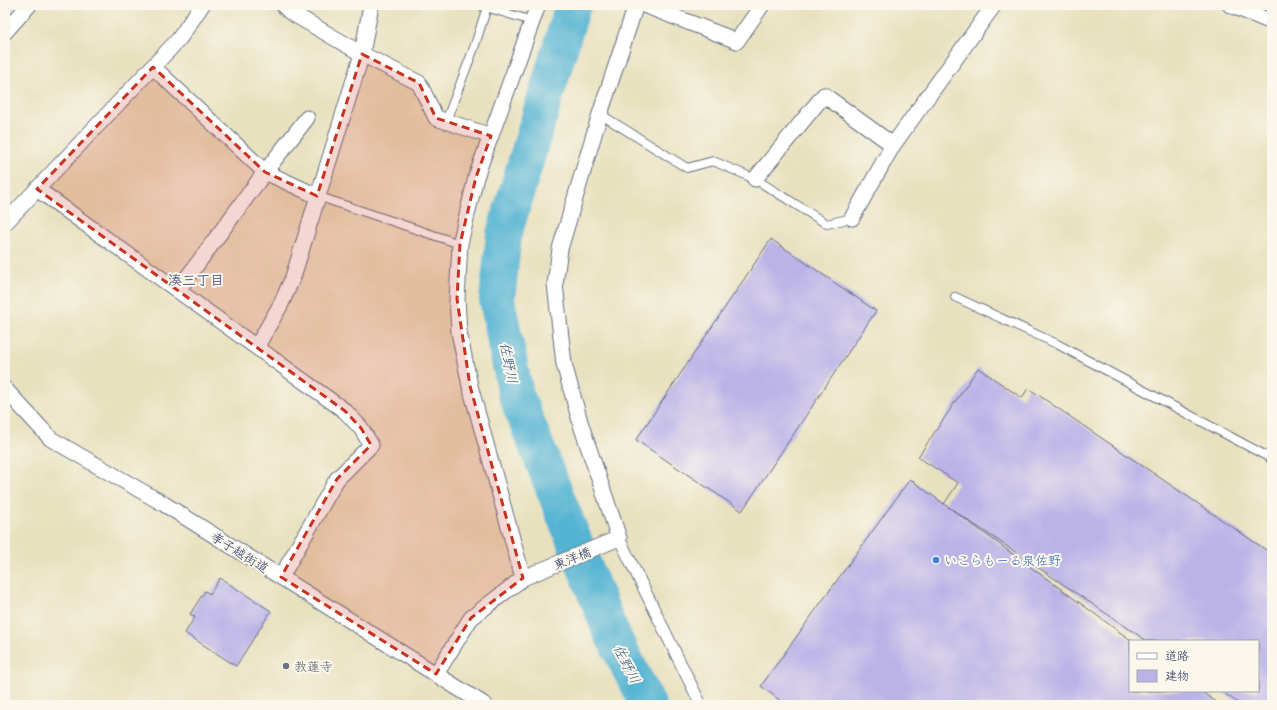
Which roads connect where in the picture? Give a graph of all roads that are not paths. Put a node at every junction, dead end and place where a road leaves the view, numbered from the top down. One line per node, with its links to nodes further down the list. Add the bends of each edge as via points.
1 (29, 5): 14 (street)
2 (202, 5): 16 (street, via 179,39)
3 (283, 5): 15 (street, via 290,12)
4 (371, 5): 15 (street)
5 (538, 5): 12 (street)
6 (636, 5): 17 (street)
7 (644, 5): 8 (street, via 737,41)
8 (762, 5)
9 (994, 5): 21 (street)
10 (1230, 5): 13 (street)
11 (484, 6): 12 (lane); 19 (lane, via 474,48)
12 (532, 21): 20 (street)
13 (1272, 22)
14 (5, 32)
15 (362, 54): 19 (street, via 419,83 436,118); 25 (street)
16 (153, 66): 22 (street); 24 (street)
17 (600, 114): 23 (lane, via 687,168 713,161); 34 (street, via 560,249 555,284 564,364)
18 (308, 118): 22 (street)
19 (446, 121): 20 (street)
20 (491, 136): 28 (street, via 476,177)
21 (894, 145): 23 (street, via 824,95); 26 (street)
22 (265, 172): 25 (street); 29 (street)
23 (755, 179): 26 (lane, via 827,224)
24 (37, 189): 27 (street); 29 (street)
25 (317, 196): 28 (lane); 31 (street, via 293,277)
26 (852, 218)
27 (5, 223)
28 (460, 244): 35 (street, via 456,299 459,332 470,386)
29 (178, 290): 31 (street)
30 (954, 297): 33 (lane, via 1057,344)
31 (257, 346): 36 (street, via 345,411 371,445 337,479)
32 (5, 389): 36 (street, 孝子越街道, via 51,439 164,504)
33 (1272, 459)
34 (617, 539): 35 (street, 東洋橋); 39 (street)
35 (526, 576): 37 (street, 東洋橋, via 471,618)
36 (281, 577): 37 (street, 孝子越街道)
37 (436, 674): 38 (street, 孝子越街道)
38 (485, 705)
39 (701, 705)

